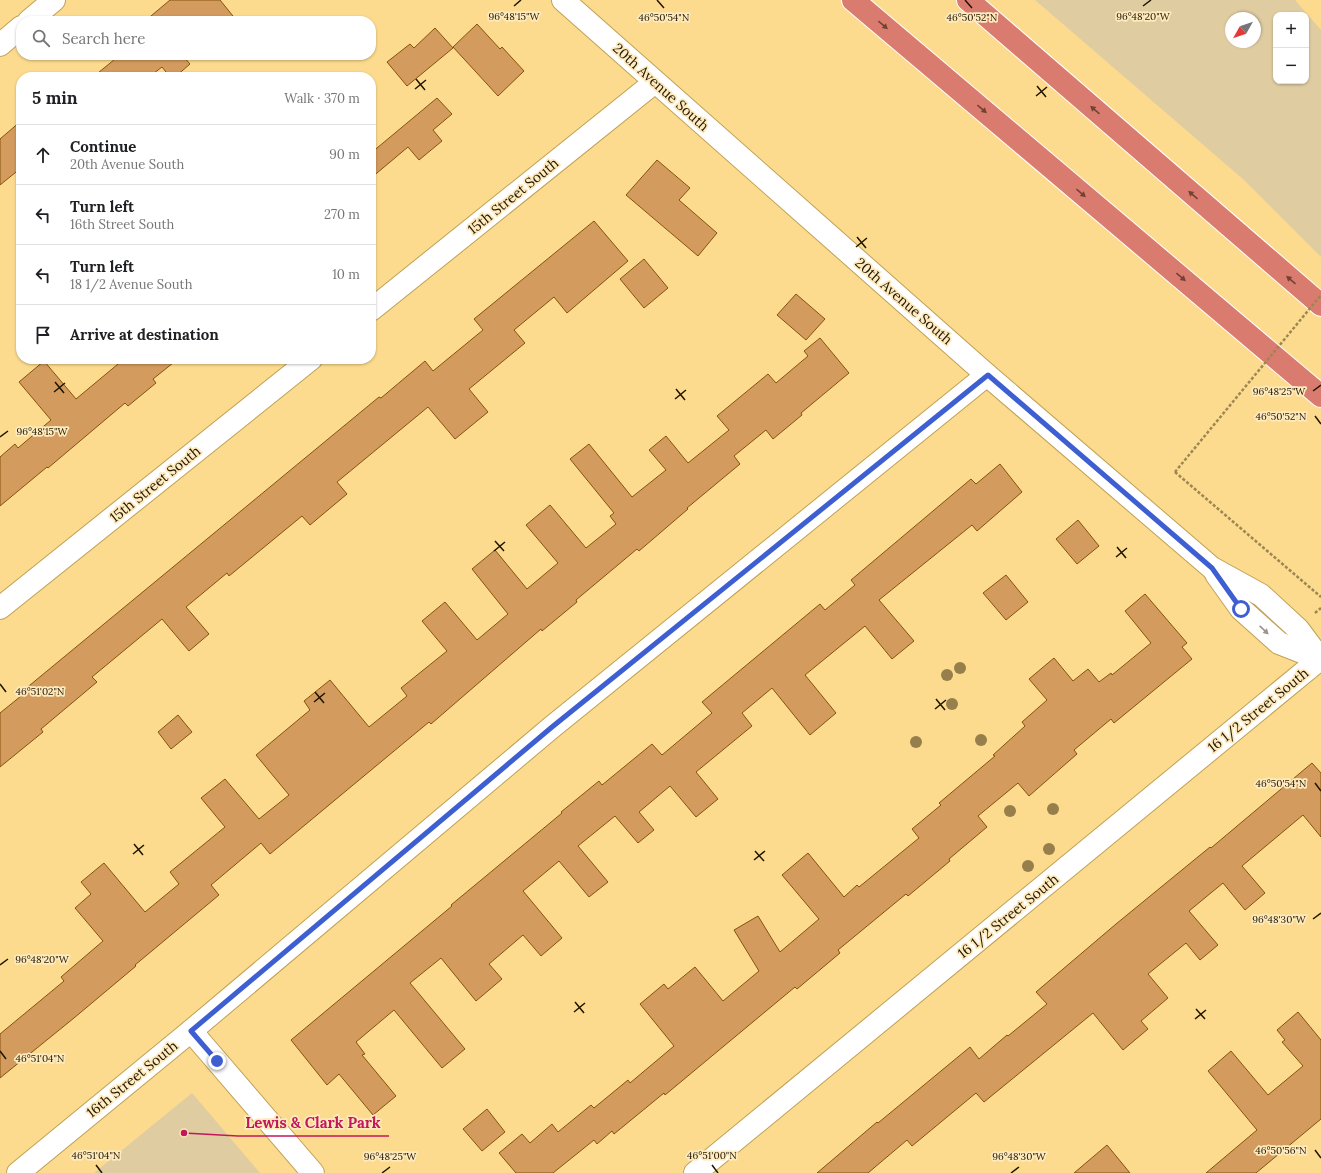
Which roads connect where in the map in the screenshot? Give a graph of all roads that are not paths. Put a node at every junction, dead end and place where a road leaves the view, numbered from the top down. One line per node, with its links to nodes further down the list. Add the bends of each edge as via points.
1 (54, 0): 5 (street)
2 (563, 0): 8 (street, 20th Avenue South)
3 (853, 0): 13 (highway, one-way to 13)
4 (968, 0): 10 (highway, one-way to 4)
5 (35, 16)
6 (16, 32): 7 (street)
7 (0, 45)
8 (655, 82): 9 (street, 15th Street South); 12 (street, 20th Avenue South)
9 (376, 306)
10 (1321, 306)
11 (305, 364): 14 (street, 15th Street South)
12 (988, 375): 15 (street, 20th Avenue South, via 1212,568 1241,609 1279,643); 16 (street, 16th Street South, via 552,727)
13 (1321, 396)
14 (0, 608)
15 (1321, 659): 19 (street, 16 1/2 Street South)
16 (191, 1031): 17 (street, 16th Street South); 18 (street)
17 (18, 1173)
18 (313, 1173)
19 (695, 1173)

